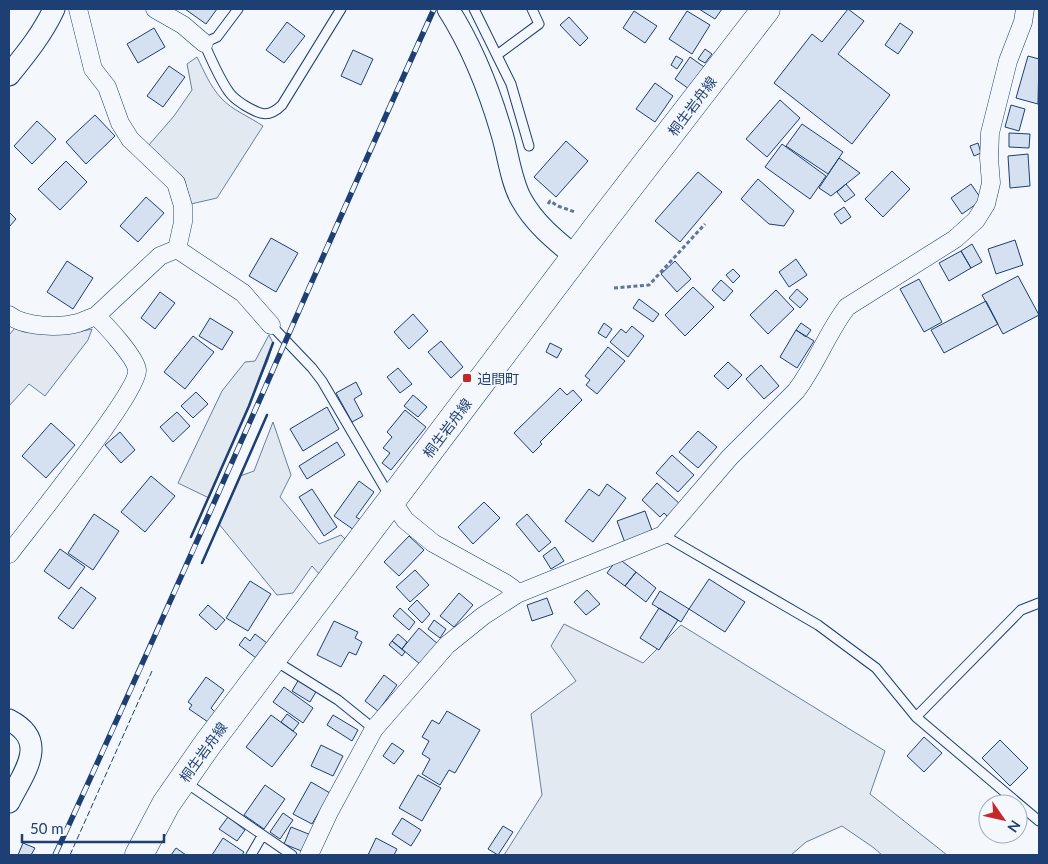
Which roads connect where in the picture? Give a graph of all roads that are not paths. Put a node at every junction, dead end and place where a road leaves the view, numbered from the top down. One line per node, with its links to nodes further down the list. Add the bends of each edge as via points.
1 (54, 9): 13 (street, via 43,30)
2 (78, 9): 15 (street, via 93,69 107,87 120,122 130,139 176,183 183,206)
3 (155, 9): 11 (street)
4 (238, 9): 11 (lane, via 217,37)
5 (342, 9): 11 (lane, via 275,112 258,113 236,100)
6 (448, 9): 16 (street, via 478,62 520,198 548,234)
7 (474, 9): 12 (lane)
8 (532, 9): 12 (lane, via 540,24)
9 (766, 9): 16 (main road, 桐生岩舟線)
10 (1027, 9): 21 (street, via 1008,61 990,134 991,183 986,204 976,220 955,239 847,307 796,391 730,457)
11 (204, 43)
12 (497, 55): 14 (lane, via 511,84)
13 (9, 75)
14 (529, 146)
15 (177, 249): 18 (street, via 160,256); 19 (street, via 244,294)
16 (576, 257): 20 (main road, 桐生岩舟線)
17 (9, 315): 18 (street, via 32,325 77,323)
18 (96, 316): 22 (street, via 134,361 137,369 134,382 112,417)
19 (271, 325): 20 (lane, via 322,381)
20 (392, 501): 23 (street, via 405,520 433,543 505,583); 25 (main road, 桐生岩舟線)
21 (663, 535): 23 (street); 26 (lane, via 818,625 876,668)
22 (9, 554)
23 (517, 594): 28 (street, via 483,616 448,645)
24 (1039, 603): 26 (lane, via 1021,610)
25 (272, 658): 28 (lane, via 338,700); 29 (main road, 桐生岩舟線)
26 (916, 717): 31 (lane)
27 (9, 720): 30 (street, via 25,731 31,754)
28 (374, 729): 36 (street)
29 (182, 780): 32 (lane); 33 (main road, 桐生岩舟線)
30 (9, 802)
31 (1039, 821)
32 (262, 836): 34 (lane); 35 (lane)
33 (138, 855)
34 (251, 855)
35 (292, 855)
36 (309, 855)

